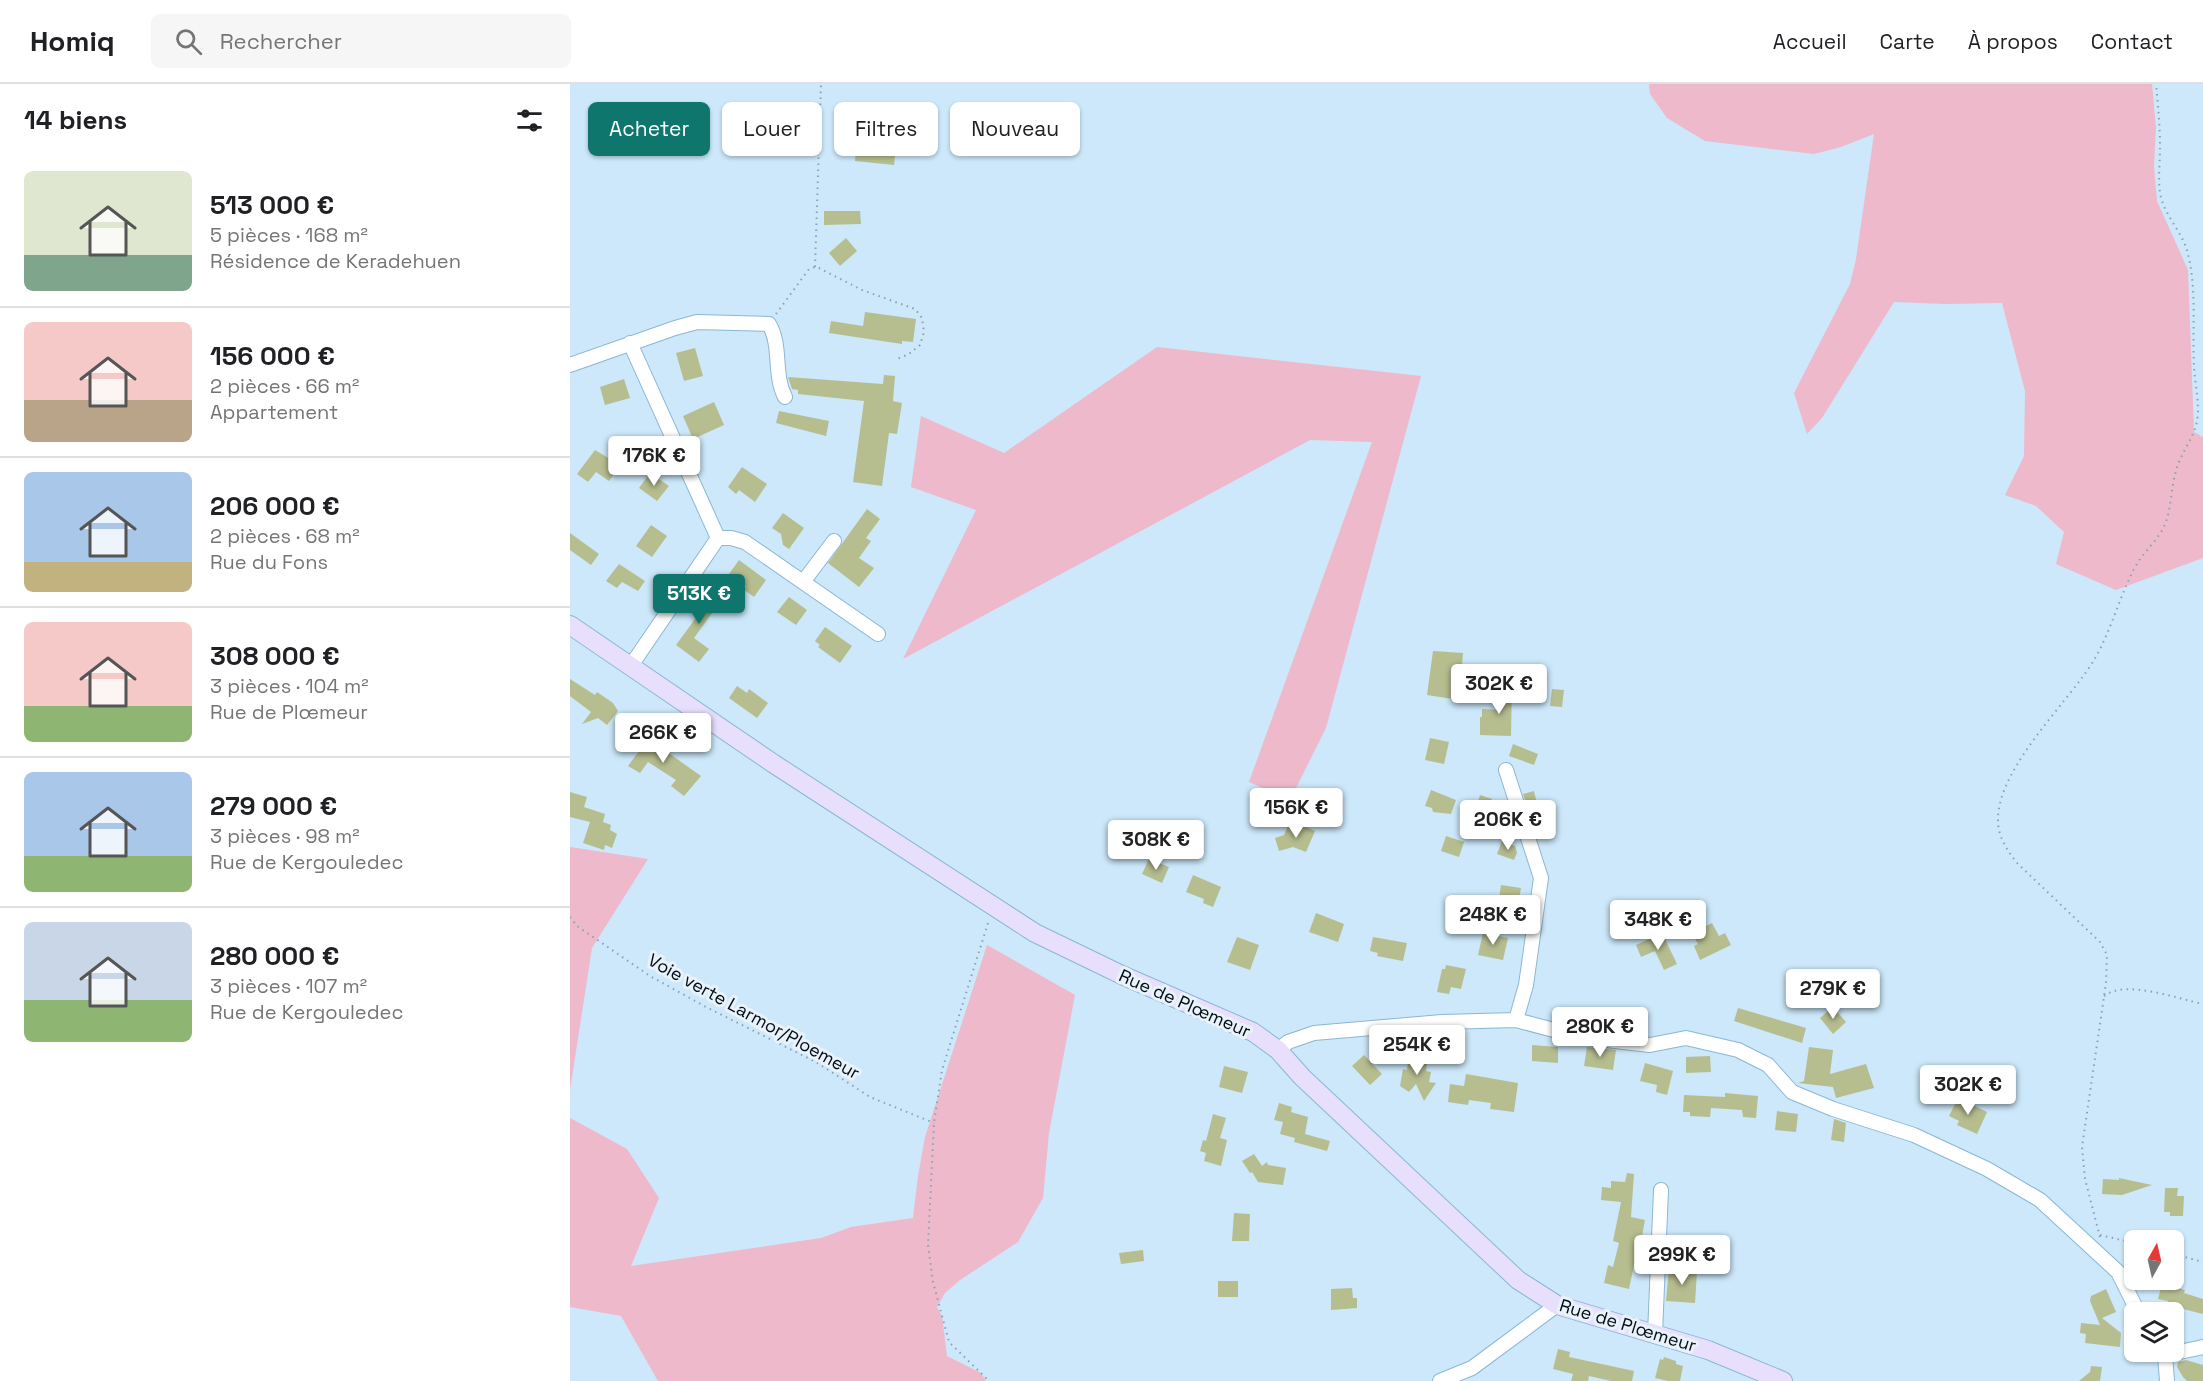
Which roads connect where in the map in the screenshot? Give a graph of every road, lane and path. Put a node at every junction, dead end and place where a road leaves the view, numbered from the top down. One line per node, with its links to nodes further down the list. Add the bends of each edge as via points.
1 (820, 84): 3 (path)
2 (2156, 84): 9 (path, via 2160,192 2173,225 2186,244 2193,282)
3 (815, 267): 4 (path, via 809,269); 6 (path, via 862,290 915,309 922,318 924,332 920,345)
4 (769, 324): 5 (street, via 697,322); 8 (street, via 774,333 778,381)
5 (630, 343): 7 (street); 11 (street)
6 (897, 359)
7 (570, 365)
8 (785, 397)
9 (2197, 424): 10 (path); 20 (path, via 2176,471 2161,533 2133,570 2093,662 2011,777 1999,814 2005,847 2016,862 2100,942 2107,956)
10 (2203, 426)
11 (718, 538): 13 (street, via 745,542); 16 (street)
12 (834, 541): 13 (street)
13 (803, 582): 15 (street)
14 (570, 625): 16 (main road, Rue de Plœmeur)
15 (878, 634)
16 (630, 667): 18 (main road, Rue de Plœmeur)
17 (1506, 770): 22 (street, via 1541,878 1526,985)
18 (994, 906): 23 (main road, Rue de Plœmeur, via 1035,933 1253,1032); 24 (path, via 942,1070)
19 (570, 917): 24 (path, Voie verte Larmor/Ploemeur, via 577,926 650,976 816,1062 870,1097)
20 (2104, 996): 21 (path, via 2136,989); 26 (path, via 2082,1147 2085,1179)
21 (2203, 1004)
22 (1516, 1020): 23 (street, via 1314,1033); 28 (street, via 1580,1037 1650,1045 1686,1038 1738,1050 1768,1065 1792,1092 1914,1135 1987,1169 2040,1200)
23 (1278, 1050): 32 (main road, Rue de Plœmeur, via 1518,1280)
24 (934, 1123): 37 (path, via 928,1245 933,1282 949,1342)
25 (1661, 1191): 33 (street)
26 (2100, 1235): 27 (path); 28 (path)
27 (2124, 1241)
28 (2099, 1254): 31 (street, via 2118,1272)
29 (2184, 1257): 30 (path)
30 (2203, 1262)
31 (2133, 1302)
32 (1557, 1305): 33 (main road, Rue de Plœmeur); 38 (street, via 1472,1368)
33 (1655, 1334): 39 (main road, Rue de Plœmeur, via 1708,1350)
34 (2203, 1347): 35 (street)
35 (2184, 1350)
36 (2165, 1362): 40 (street)
37 (989, 1381)
38 (1440, 1381)
39 (1783, 1381)
40 (2167, 1381)

